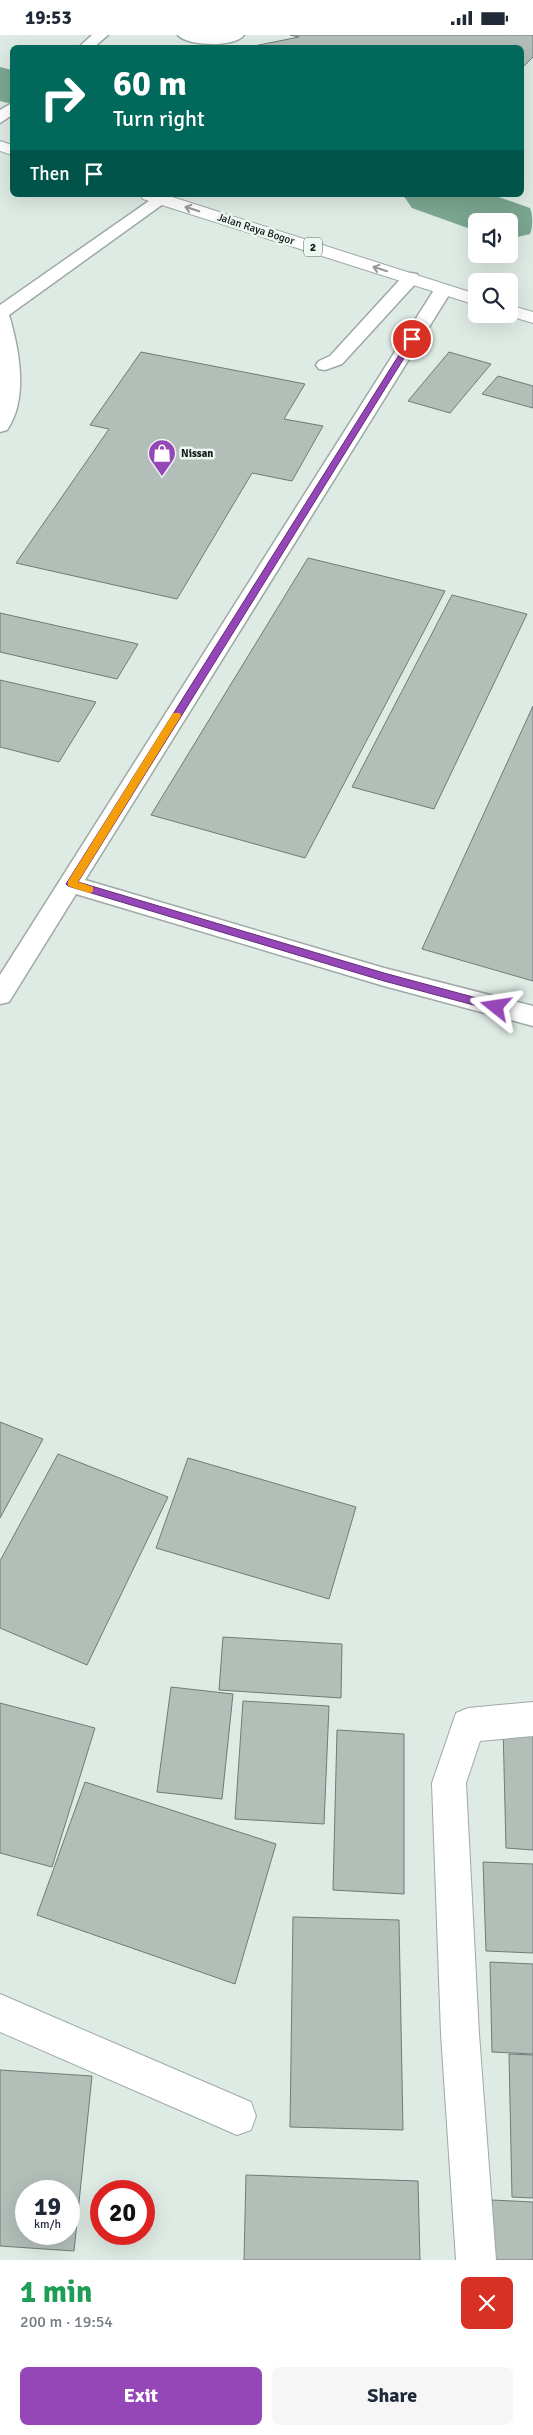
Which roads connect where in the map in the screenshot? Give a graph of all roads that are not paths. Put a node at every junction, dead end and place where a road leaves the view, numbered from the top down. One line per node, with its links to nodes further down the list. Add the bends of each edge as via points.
1 (102, 35): 4 (lane)
2 (184, 35): 3 (lane, via 222,41)
3 (237, 35)
4 (89, 45)
5 (4, 124): 6 (main road)
6 (10, 144)
7 (156, 197): 8 (main road, Jalan Raya Bogor / 2, one-way to 7); 12 (lane)
8 (411, 279): 9 (main road, Jalan Raya Bogor / 2); 14 (lane, via 336,360)
9 (443, 290): 10 (main road, Jalan Raya Bogor / 2); 16 (lane)
10 (468, 298)
11 (518, 313): 13 (main road)
12 (0, 314): 15 (lane, via 6,334 11,388)
13 (533, 318)
14 (324, 365)
15 (0, 426)
16 (72, 884): 17 (lane); 18 (lane, via 384,977)
17 (0, 995)
18 (533, 1016)
19 (533, 1719): 22 (main road, via 468,1725 449,1783 460,2034)
20 (0, 2013): 21 (main road)
21 (237, 2116)
22 (476, 2260)

